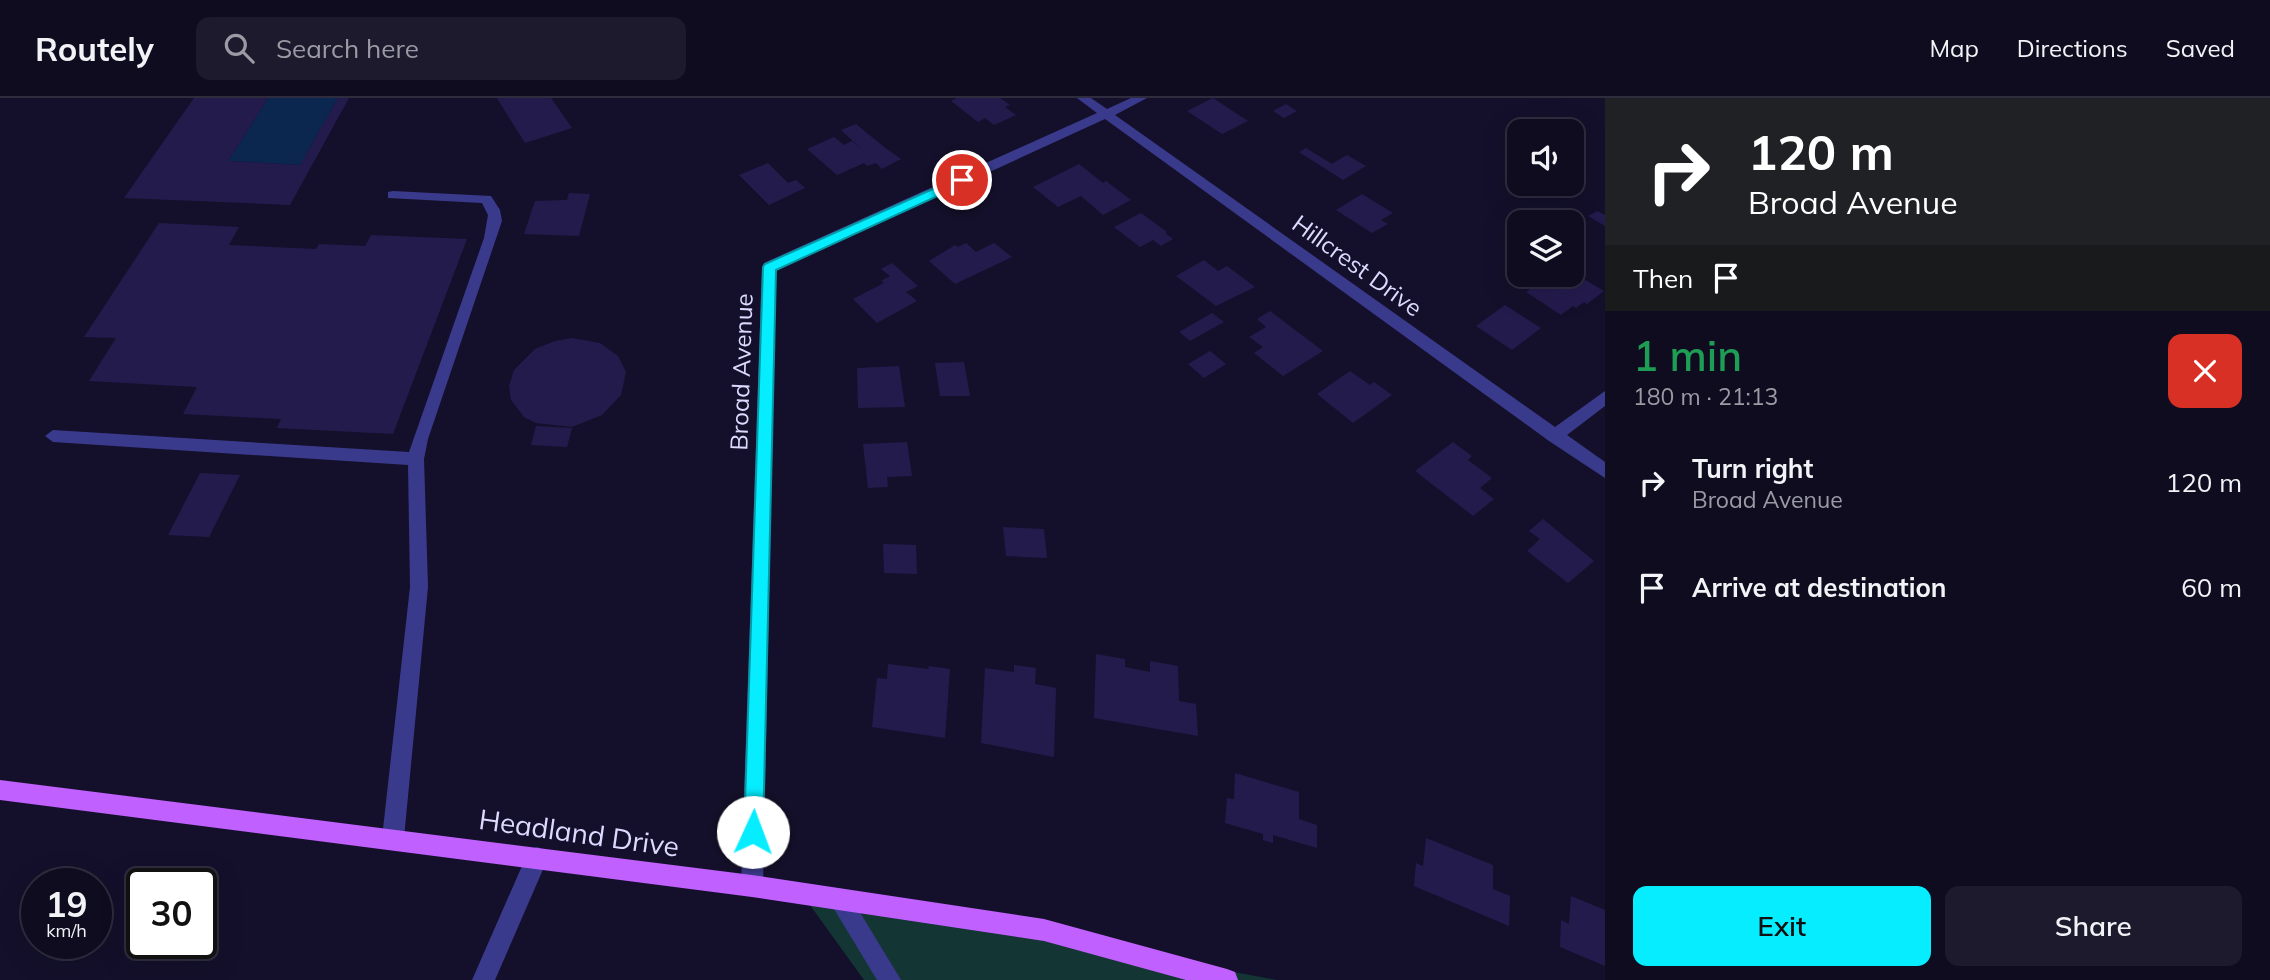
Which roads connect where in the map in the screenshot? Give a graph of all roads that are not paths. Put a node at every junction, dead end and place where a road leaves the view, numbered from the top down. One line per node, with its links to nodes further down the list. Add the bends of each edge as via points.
1 (1083, 98): 3 (street, Hillcrest Drive)
2 (1141, 98): 3 (street, Broad Avenue)
3 (1106, 114): 7 (street, Hillcrest Drive); 13 (street, Broad Avenue, via 769,267)
4 (393, 195): 8 (street, via 486,200 496,215)
5 (1605, 397): 7 (street)
6 (53, 436): 8 (street)
7 (1555, 436): 9 (street, Hillcrest Drive)
8 (416, 459): 11 (street, via 419,587)
9 (1605, 471)
10 (0, 789): 11 (main road, Headland Drive)
11 (393, 838): 12 (main road, Headland Drive)
12 (537, 858): 13 (main road, Headland Drive); 15 (street)
13 (752, 886): 14 (main road, Headland Drive)
14 (839, 898): 16 (street); 17 (main road, Headland Drive, via 1044,930)
15 (483, 980)
16 (890, 980)
17 (1227, 980)

